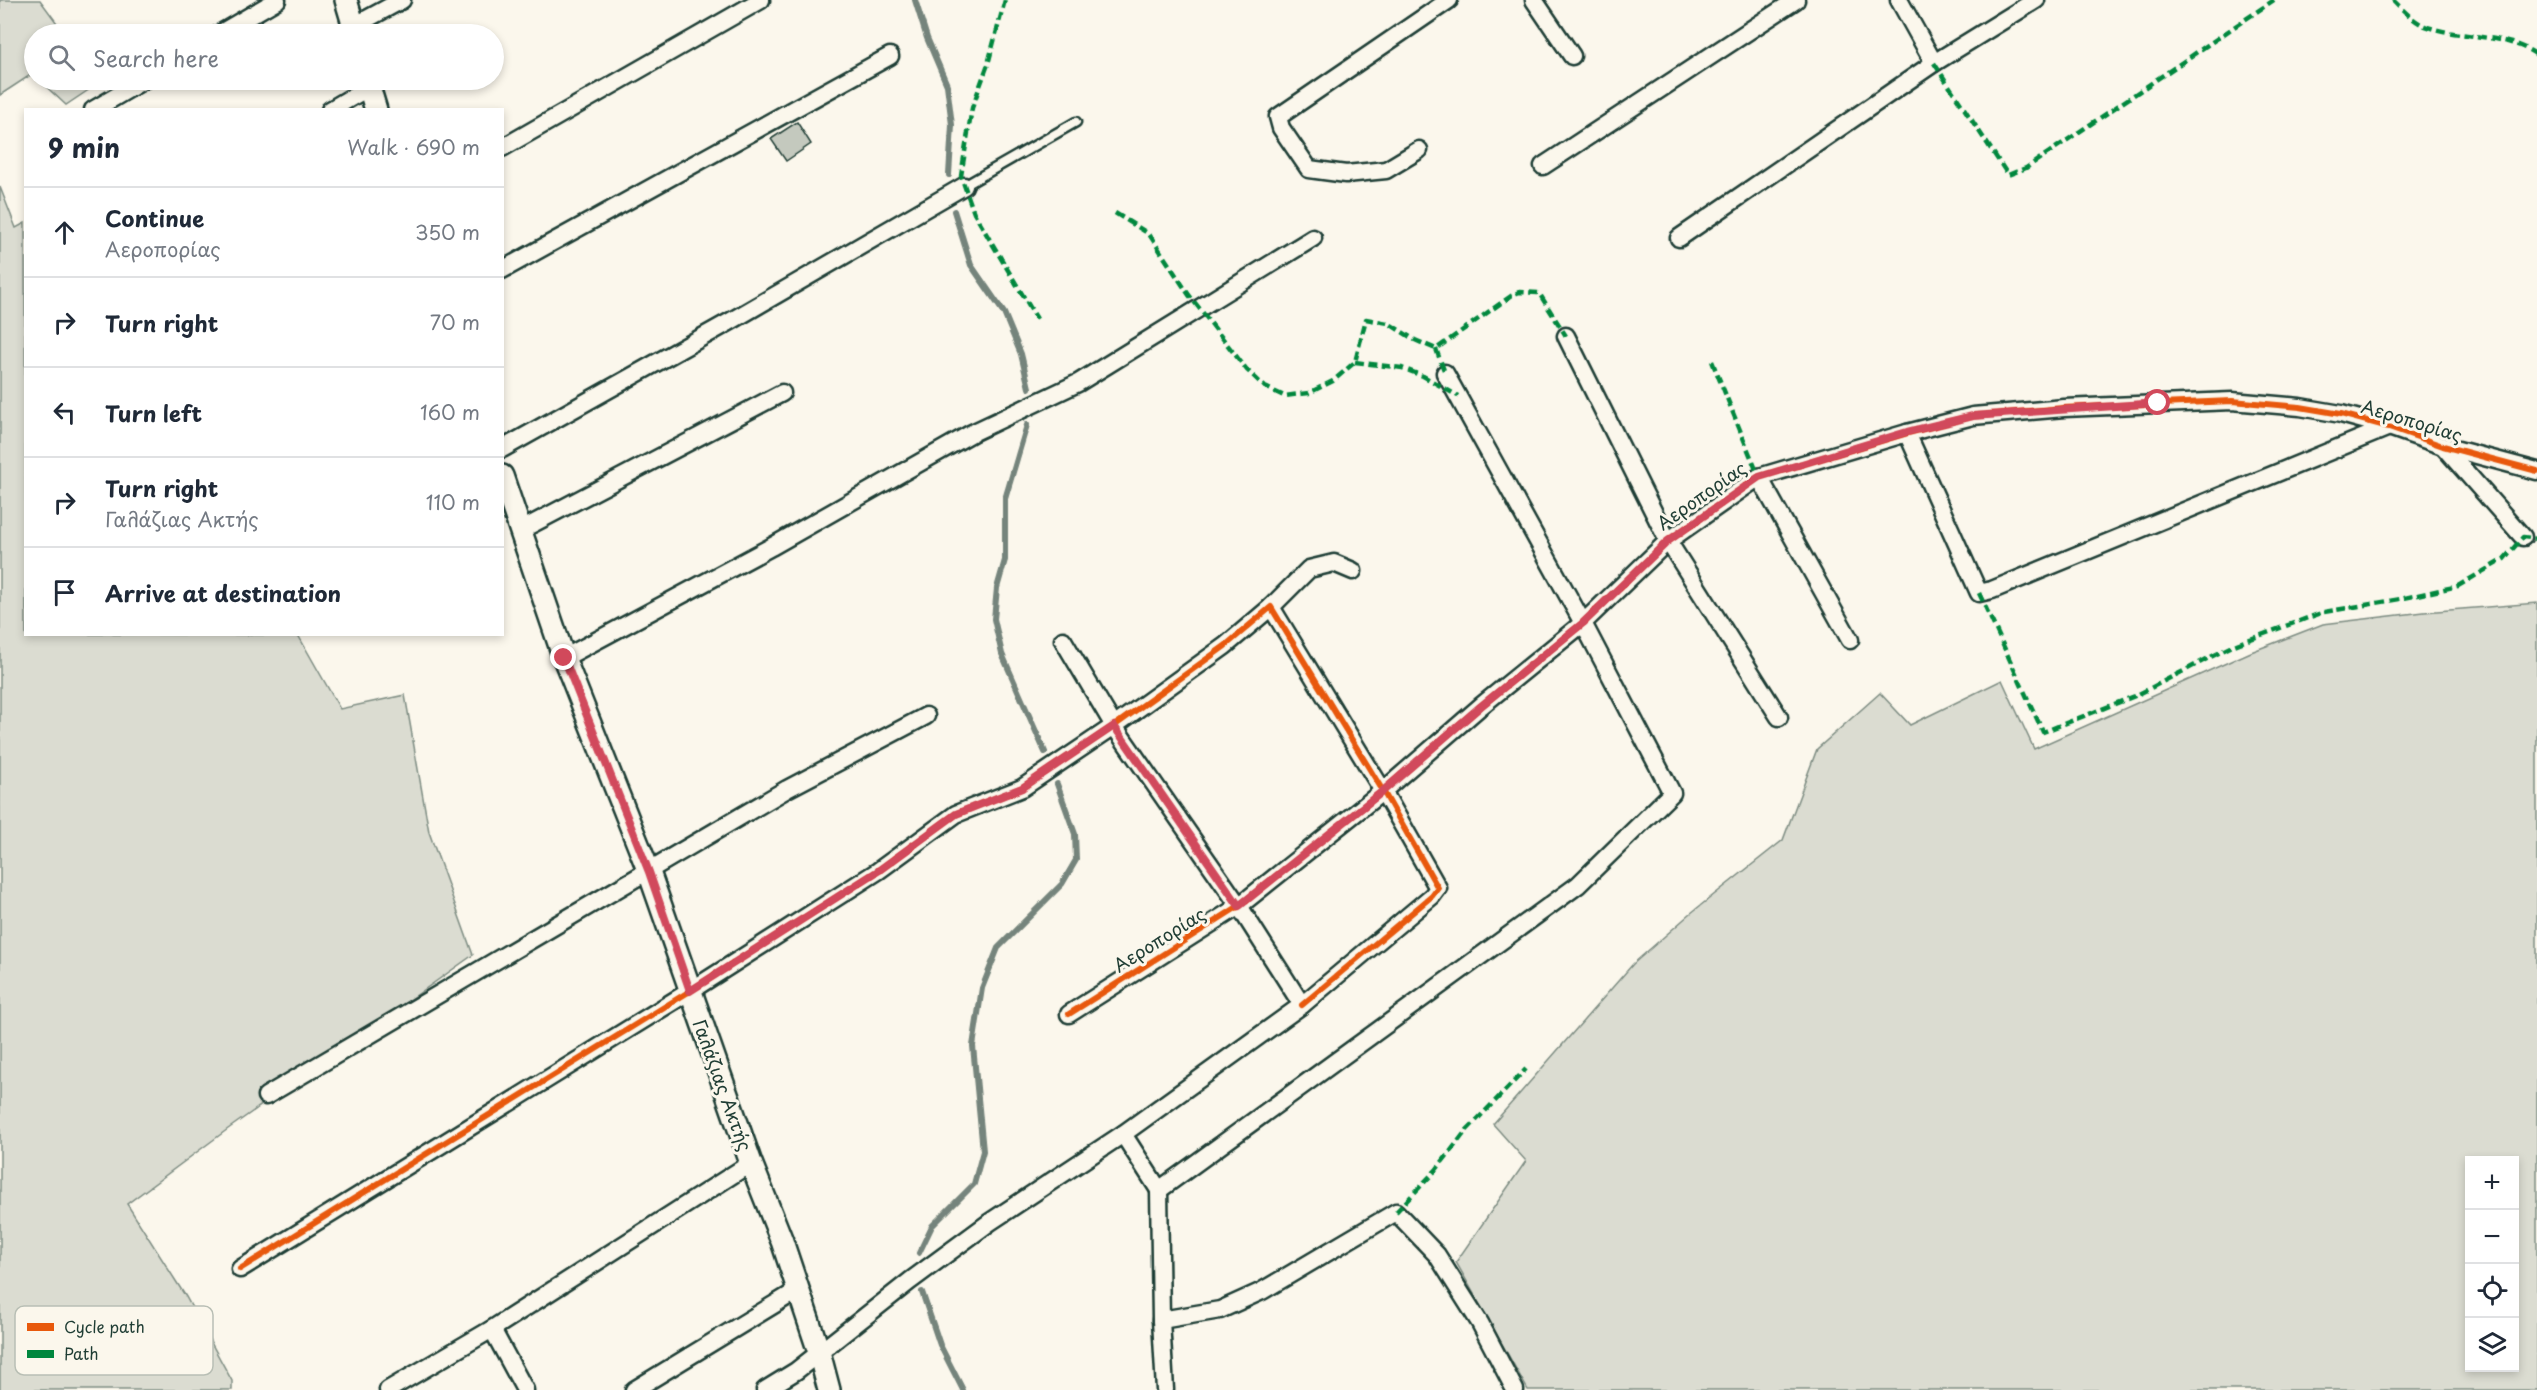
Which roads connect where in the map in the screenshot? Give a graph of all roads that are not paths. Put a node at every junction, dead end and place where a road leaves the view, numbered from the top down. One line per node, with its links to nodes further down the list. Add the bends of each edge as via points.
1 (278, 0): 10 (street)
2 (346, 0): 11 (street)
3 (402, 0): 12 (street)
4 (761, 0): 23 (street)
5 (1449, 0): 24 (street, via 1278,117 1281,128 1309,169 1346,174 1386,170)
6 (1534, 0): 14 (street)
7 (1796, 0): 25 (street)
8 (1899, 0): 15 (street)
9 (2036, 0): 15 (street)
10 (236, 24)
11 (353, 24)
12 (364, 24)
13 (890, 56): 29 (street)
14 (1572, 56)
15 (1934, 63): 28 (street)
16 (127, 90): 19 (street)
17 (358, 90): 20 (street)
18 (370, 90): 21 (street)
19 (96, 108)
20 (333, 108)
21 (375, 108)
22 (1076, 122): 26 (lane)
23 (504, 147)
24 (1419, 150)
25 (1543, 166)
26 (964, 186): 36 (street)
27 (1313, 238): 48 (street, via 1078,383 972,433)
28 (1679, 238)
29 (504, 269)
30 (1566, 336): 42 (street)
31 (1445, 374): 45 (street)
32 (782, 393): 40 (street)
33 (2389, 427): 34 (street, Αεροπορίας, via 2300,407 2232,401 1973,416); 34 (street, via 1979,593); 35 (street, Αεροπορίας)
34 (1907, 432): 38 (street, Αεροπορίας)
35 (2443, 447): 37 (street, Αεροπορίας); 41 (street)
36 (504, 448)
37 (2537, 471)
38 (1759, 477): 42 (street, Αεροπορίας); 47 (street)
39 (504, 482): 40 (street, Γαλάζιας Ακτής)
40 (520, 530): 48 (street, Γαλάζιας Ακτής)
41 (2523, 537)
42 (1668, 541): 45 (street, Αεροπορίας); 50 (street)
43 (1353, 571): 44 (street, via 1334,563 1309,569)
44 (1271, 607): 51 (street, via 1225,646); 52 (street)
45 (1583, 623): 52 (street, Αεροπορίας); 61 (street, via 1672,793 1578,885)
46 (1063, 640): 51 (street)
47 (1850, 640)
48 (564, 658): 53 (street, Γαλάζιας Ακτής)
49 (926, 716): 53 (street, via 786,789)
50 (1779, 717)
51 (1114, 726): 54 (street); 55 (street, via 1022,788 956,814 878,871)
52 (1383, 791): 54 (street, Αεροπορίας); 56 (street, via 1438,888)
53 (649, 872): 55 (street, Γαλάζιας Ακτής); 58 (street)
54 (1239, 906): 56 (street); 57 (street, Αεροπορίας)
55 (690, 991): 60 (street, Γαλάζιας Ακτής); 62 (street)
56 (1302, 1005): 59 (street)
57 (1069, 1014)
58 (266, 1096)
59 (1123, 1134): 61 (street); 66 (street, via 990,1222)
60 (752, 1163): 63 (street, Γαλάζιας Ακτής); 65 (street)
61 (1159, 1190): 64 (street)
62 (240, 1269)
63 (798, 1290): 66 (street, Γαλάζιας Ακτής); 69 (street)
64 (1161, 1320): 72 (street); 73 (street, via 1221,1310 1262,1291 1396,1212 1437,1255 1480,1323)
65 (492, 1329): 67 (street); 68 (street)
66 (819, 1352): 70 (street); 71 (street, Γαλάζιας Ακτής)
67 (388, 1390)
68 (525, 1390)
69 (634, 1390)
70 (765, 1390)
71 (829, 1390)
72 (1165, 1390)
73 (1515, 1390)

